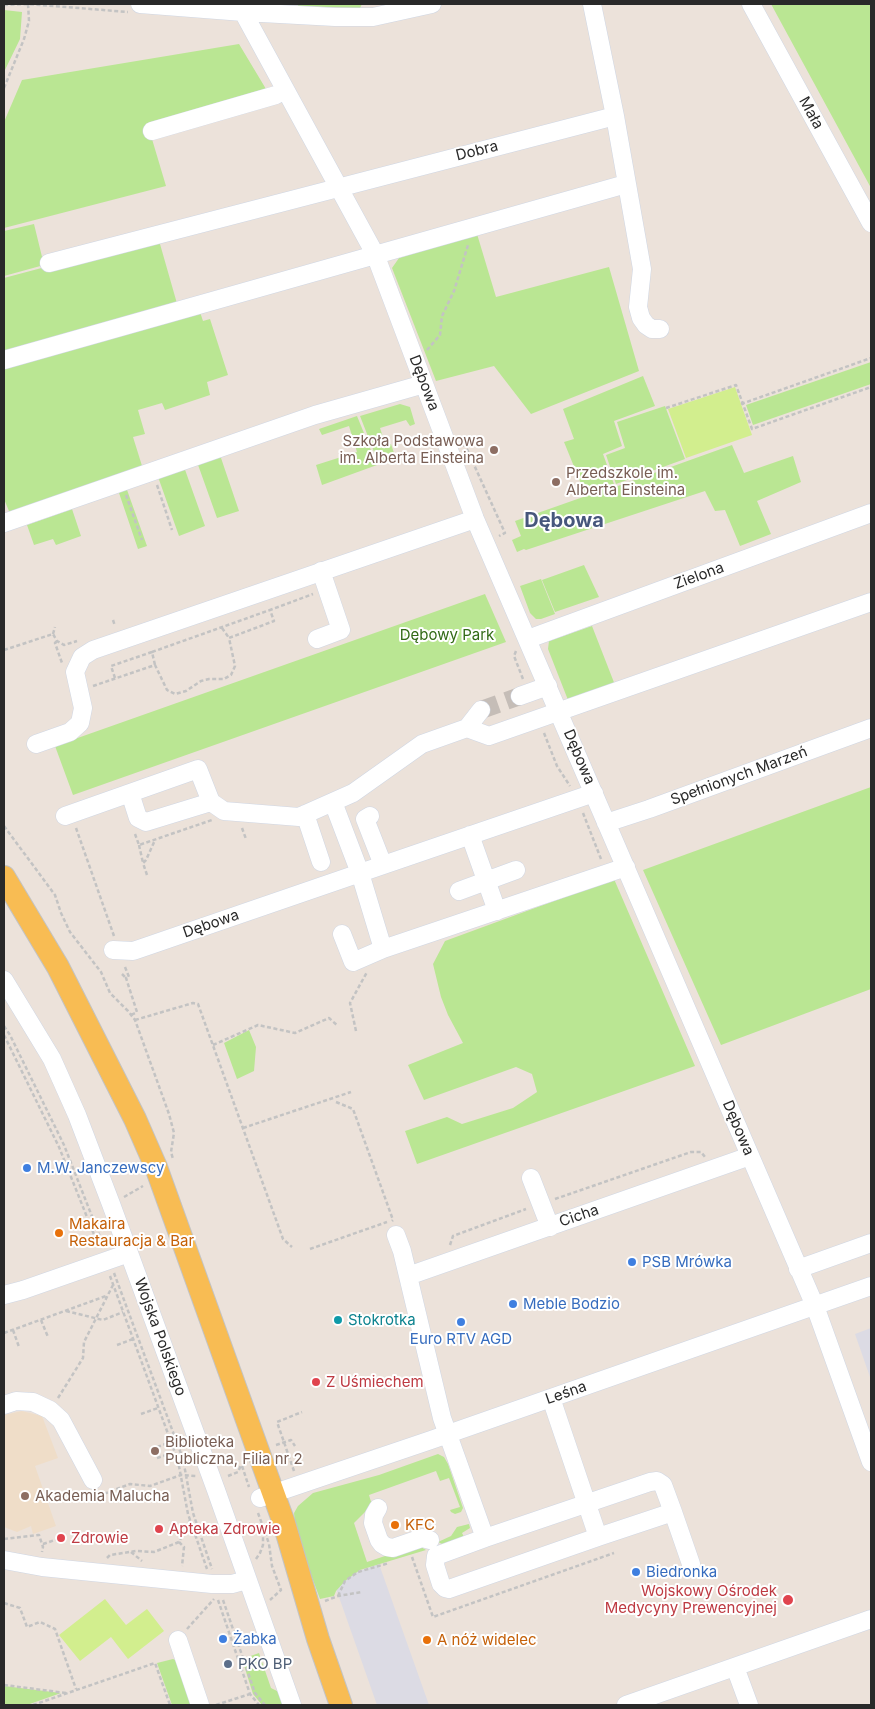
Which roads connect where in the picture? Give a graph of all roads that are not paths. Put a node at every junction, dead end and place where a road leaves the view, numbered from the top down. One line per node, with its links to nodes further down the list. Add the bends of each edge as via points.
1 (432, 4): 5 (street, via 373,17)
2 (592, 4): 8 (street)
3 (751, 4): 12 (street, Mała)
4 (136, 8): 6 (street)
5 (348, 10): 6 (street)
6 (243, 12): 7 (street, Dębowa)
7 (285, 90): 9 (street); 11 (street, Dębowa)
8 (615, 116): 10 (street); 11 (street, Dobra)
9 (152, 131)
10 (626, 184): 13 (street); 15 (street, via 642,269 638,307 646,326)
11 (339, 187): 13 (street, Dębowa); 14 (street, Dobra)
12 (871, 223)
13 (375, 254): 16 (street); 17 (street, Dębowa)
14 (49, 263)
15 (660, 329)
16 (4, 360)
17 (424, 384): 19 (street, Dębowa); 20 (street, via 315,415)
18 (871, 513): 24 (street, Zielona)
19 (475, 518): 21 (street); 24 (street, Dębowa)
20 (4, 523)
21 (321, 572): 23 (street, via 341,630); 31 (street, via 93,650 82,657 75,672 83,708 80,723 70,732)
22 (871, 602): 28 (street)
23 (317, 639)
24 (523, 642): 25 (street, Dębowa)
25 (548, 686): 26 (street); 28 (street, Dębowa)
26 (524, 695)
27 (481, 710): 29 (street)
28 (559, 711): 29 (street, via 489,736); 33 (street, Dębowa)
29 (467, 728): 35 (street, via 422,744 353,793)
30 (871, 728): 39 (street, Spełnionych Marzeń)
31 (36, 744)
32 (130, 793): 34 (street, via 138,818 146,822); 34 (street, via 198,769); 37 (street)
33 (594, 793): 39 (street, Dębowa); 40 (street, Dębowa)
34 (211, 802): 36 (street, via 224,811)
35 (333, 802): 36 (street); 45 (street)
36 (305, 814): 41 (street)
37 (68, 815)
38 (370, 816): 42 (street, via 365,819)
39 (606, 823): 43 (street, Dębowa)
40 (470, 835): 42 (street, Dębowa); 47 (street)
41 (321, 862)
42 (383, 865): 45 (street, Dębowa)
43 (621, 869): 49 (street); 55 (street, Dębowa)
44 (516, 870): 47 (street)
45 (360, 873): 51 (street); 52 (street, Dębowa, via 133,951)
46 (4, 877): 54 (main road, via 58,967)
47 (486, 881): 48 (street); 49 (street)
48 (459, 891)
49 (497, 911): 51 (street)
50 (342, 934): 51 (street, via 353,962)
51 (383, 949)
52 (116, 950)
53 (4, 980): 60 (street, Wojska Polskiego, via 52,1059 78,1115)
54 (112, 1076): 71 (main road, via 125,1122); 71 (main road, via 156,1167)
55 (750, 1156): 57 (street, Cicha); 61 (street, Dębowa)
56 (531, 1178): 57 (street)
57 (550, 1227): 62 (street, Cicha)
58 (396, 1235): 62 (street)
59 (871, 1243): 61 (street)
60 (130, 1253): 64 (street); 80 (street, Wojska Polskiego)
61 (798, 1269): 65 (street, Dębowa)
62 (408, 1276): 68 (street)
63 (871, 1286): 65 (street, Leśna)
64 (4, 1295)
65 (815, 1306): 66 (street, Leśna); 69 (street, Dębowa)
66 (552, 1398): 68 (street, Leśna); 72 (street)
67 (4, 1405): 70 (street, via 16,1401 33,1402 50,1410 61,1420)
68 (448, 1435): 71 (street, Leśna); 76 (street)
69 (871, 1462)
70 (93, 1480)
71 (267, 1495): 86 (main road, via 284,1523 318,1640)
72 (587, 1504): 74 (street, via 657,1481 663,1485); 75 (street); 76 (street)
73 (378, 1508): 77 (street, via 373,1522 382,1544 393,1548 422,1538)
74 (673, 1512): 75 (street); 79 (street)
75 (598, 1537): 76 (street, via 445,1588 435,1565 436,1556)
76 (485, 1538)
77 (430, 1540)
78 (4, 1560): 80 (street, via 42,1567 215,1584)
79 (691, 1564)
80 (247, 1580): 85 (street, Wojska Polskiego)
81 (871, 1619): 83 (street)
82 (178, 1640): 84 (street)
83 (735, 1667): 87 (street); 88 (street)
84 (200, 1705)
85 (292, 1705)
86 (341, 1705)
87 (626, 1705)
88 (749, 1705)

